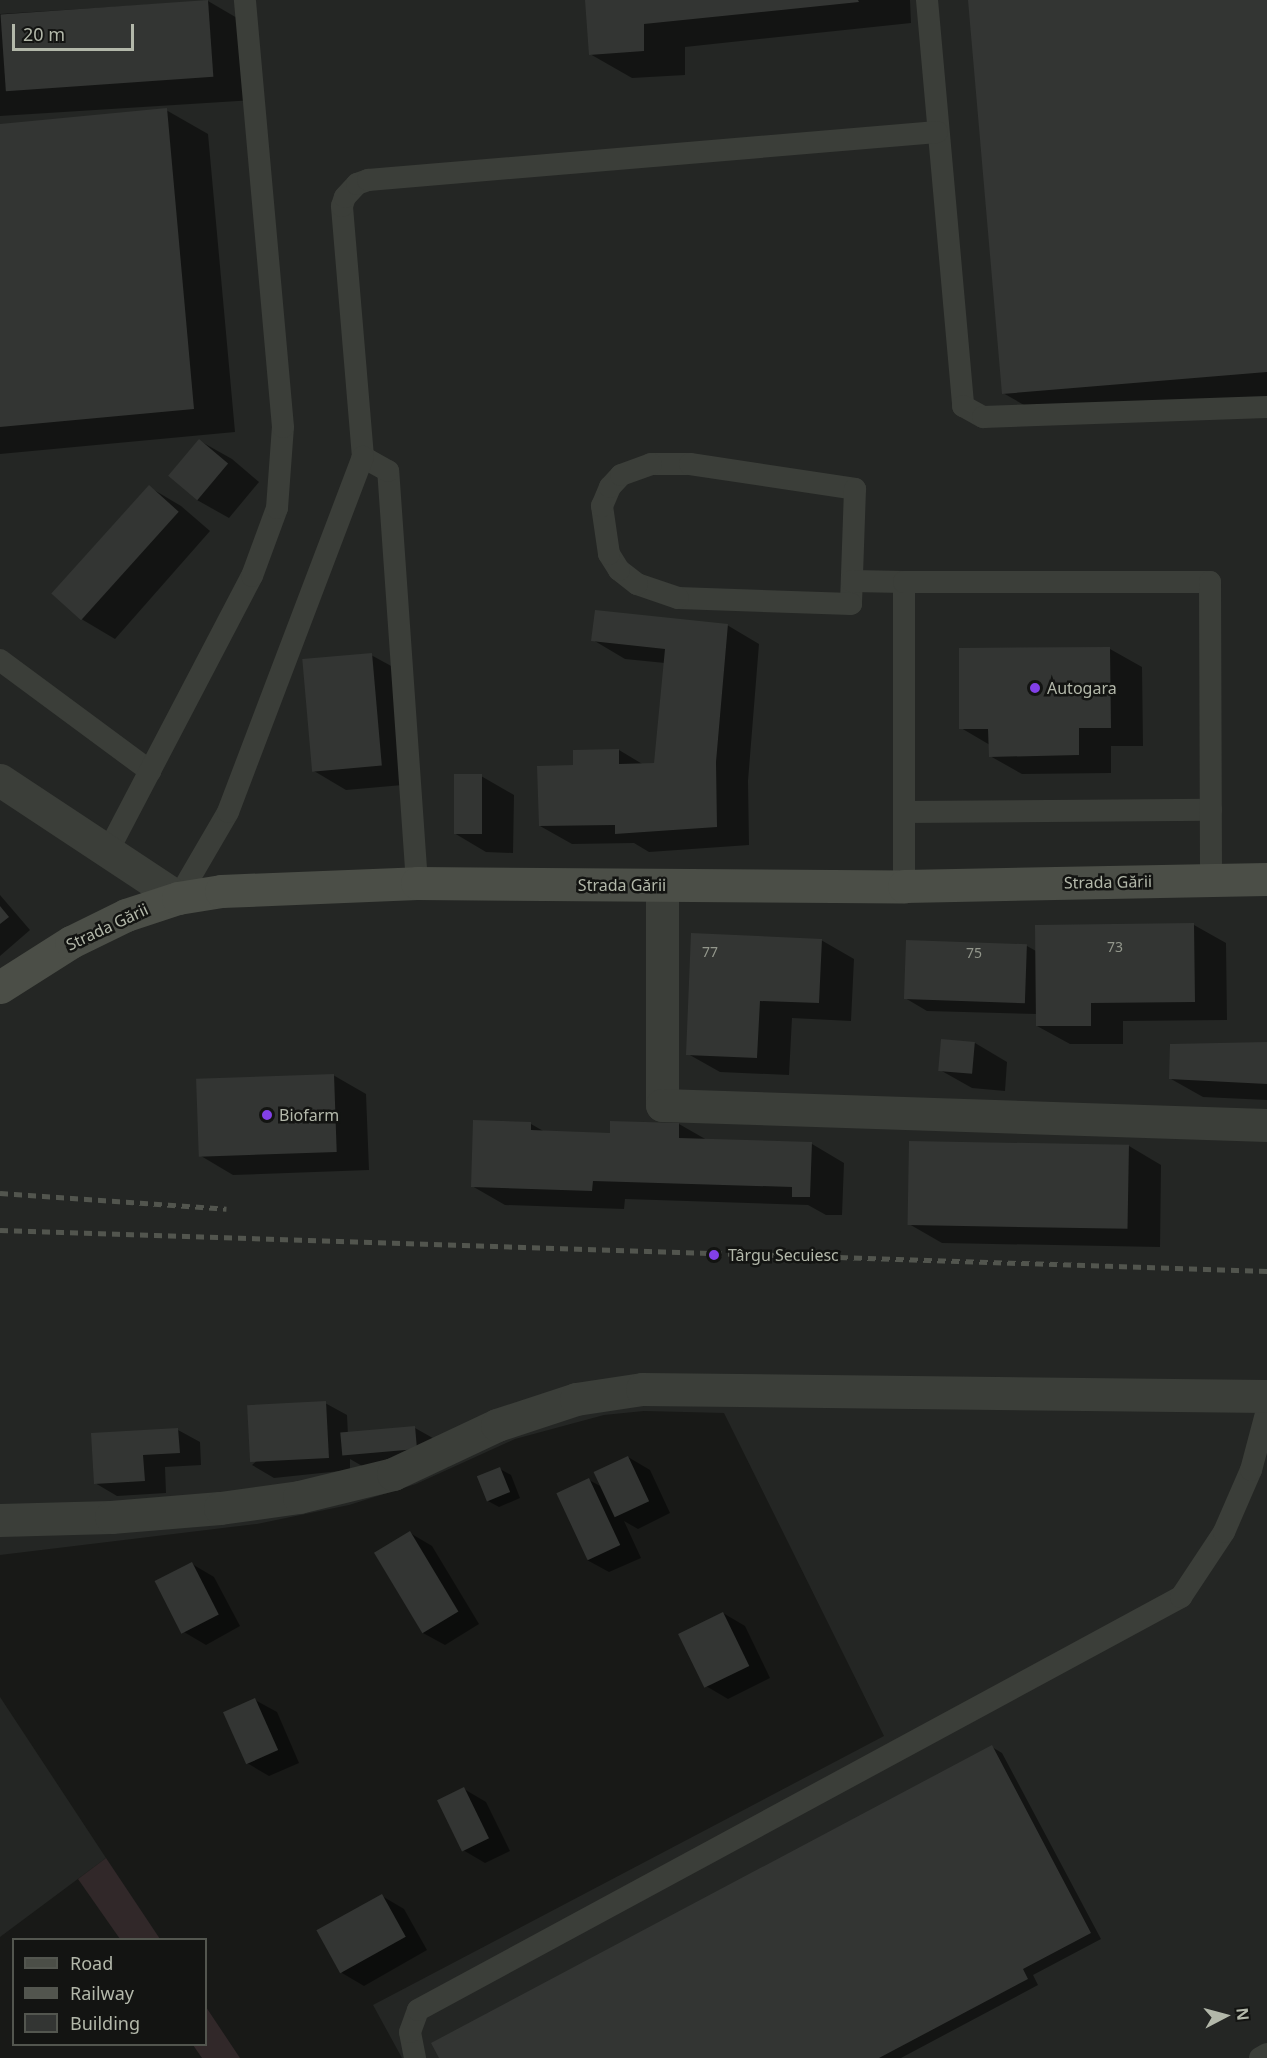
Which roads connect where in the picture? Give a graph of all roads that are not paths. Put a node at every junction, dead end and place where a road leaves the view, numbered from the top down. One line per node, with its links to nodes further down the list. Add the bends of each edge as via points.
1 (245, 0): 9 (lane, via 283,427 282,474 277,508 252,576)
2 (927, 0): 3 (lane)
3 (937, 132): 4 (lane, via 963,406 983,417); 5 (lane, via 368,180 357,184 342,206)
4 (1267, 407)
5 (363, 457): 16 (lane, via 388,471); 19 (lane, via 228,812)
6 (852, 581): 6 (lane, via 851,604 678,598 653,592 619,570 609,554 602,506 621,475 651,464 690,464 855,489); 7 (lane)
7 (904, 582): 11 (lane, via 1210,582); 12 (lane)
8 (0, 660): 9 (lane)
9 (150, 771): 13 (lane)
10 (0, 780): 13 (street)
11 (1211, 810): 12 (lane); 15 (lane)
12 (904, 812): 18 (lane)
13 (107, 853): 19 (street)
14 (1267, 879): 15 (main road, Strada Gării)
15 (1210, 880): 18 (main road, Strada Gării)
16 (417, 883): 17 (main road, Strada Gării); 19 (main road, Strada Gării, via 281,886)
17 (662, 885): 18 (main road, Strada Gării); 21 (street, via 662,1105)
18 (904, 886)
19 (178, 898): 20 (main road, Strada Gării, via 126,915 71,942)
20 (0, 987)
21 (1267, 1125)
22 (1267, 1396): 24 (street, via 642,1389 576,1399 497,1425 393,1474 298,1497 111,1517)
23 (1267, 1410): 26 (lane, via 1251,1470 1224,1532 1181,1597 418,2010 410,2032)
24 (0, 1520)
25 (1267, 2054): 27 (lane)
26 (415, 2058)
27 (1260, 2058)

